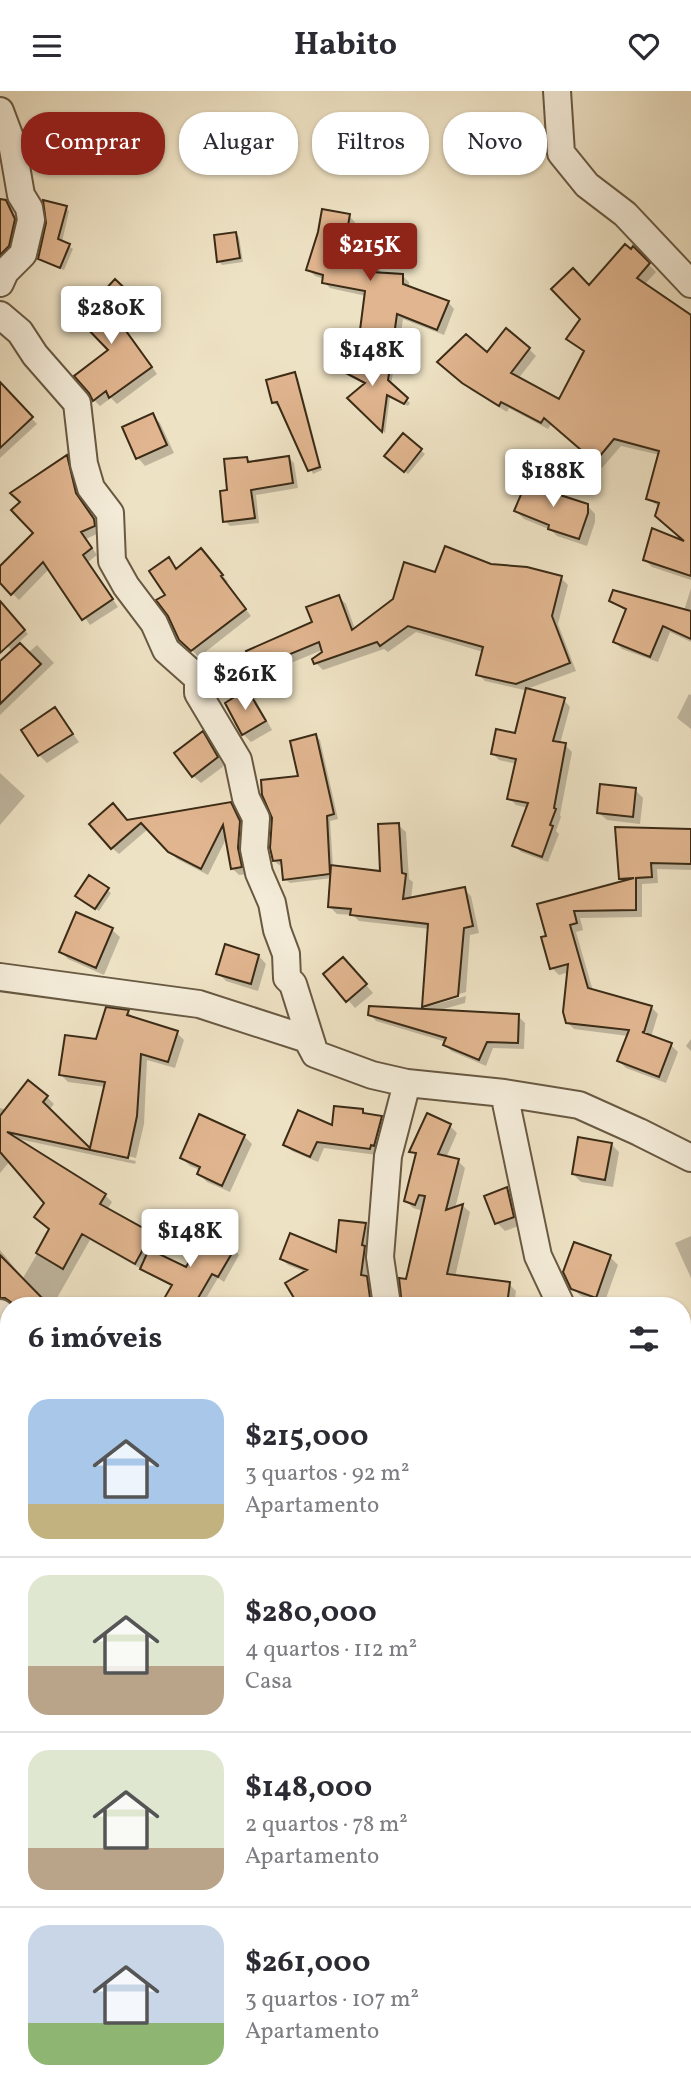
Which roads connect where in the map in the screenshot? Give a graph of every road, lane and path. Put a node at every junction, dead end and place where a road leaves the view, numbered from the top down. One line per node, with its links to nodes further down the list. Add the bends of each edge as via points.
1 (557, 91): 4 (street, via 561,153 587,185 625,214)
2 (0, 111): 3 (street, via 31,220 23,254)
3 (0, 283)
4 (691, 284)
5 (0, 315): 7 (street, via 20,332 77,403 91,488 110,513 112,561 154,622 166,650 198,676 200,698 238,760 246,798 256,818 254,849 259,873 286,954 287,978 293,984)
6 (0, 977): 7 (street, via 199,1004 307,1039)
7 (315, 1053): 8 (street)
8 (407, 1083): 9 (street); 11 (street, via 388,1156 380,1257)
9 (504, 1093): 10 (street, via 579,1105); 12 (street, via 538,1256)
10 (691, 1158)
11 (386, 1297)
12 (557, 1297)

